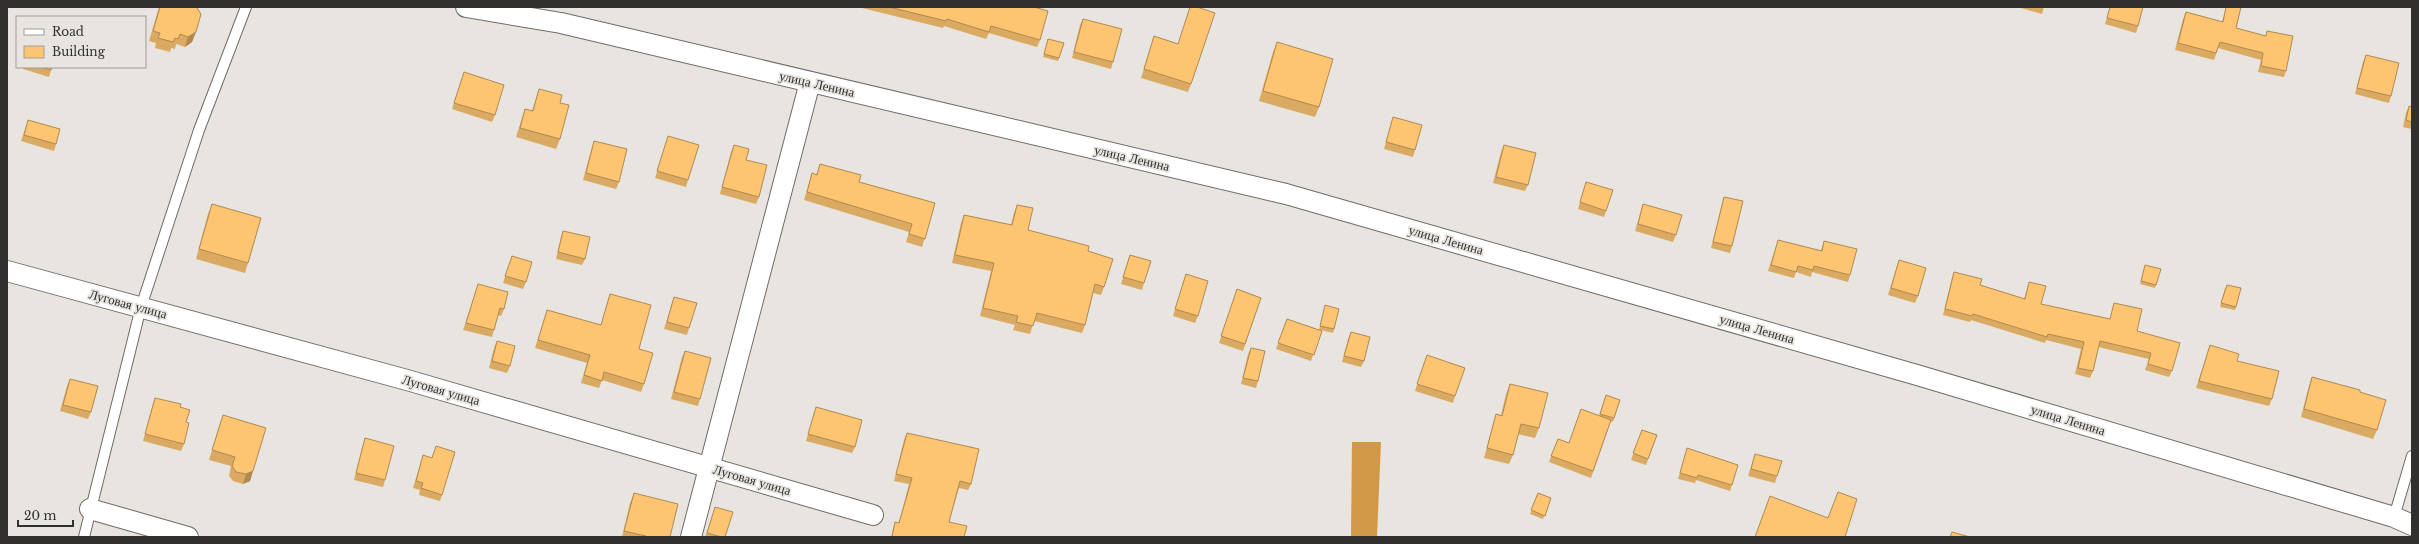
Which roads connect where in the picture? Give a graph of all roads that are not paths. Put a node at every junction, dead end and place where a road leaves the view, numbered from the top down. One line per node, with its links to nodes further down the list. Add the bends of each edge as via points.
1 (246, 7): 6 (lane, via 199,130)
2 (466, 7): 3 (street, улица Ленина)
3 (564, 15): 4 (street, улица Ленина)
4 (810, 82): 8 (street); 11 (street, улица Ленина, via 1286,194 1917,375)
5 (7, 271): 6 (street, Луговая улица)
6 (141, 307): 8 (street, Луговая улица, via 407,380); 9 (lane)
7 (2412, 456): 11 (lane)
8 (708, 468): 10 (street, Луговая улица); 15 (street)
9 (90, 509): 13 (lane); 14 (street)
10 (873, 515)
11 (2394, 517): 12 (street, улица Ленина)
12 (2412, 524)
13 (84, 537)
14 (188, 537)
15 (691, 537)

